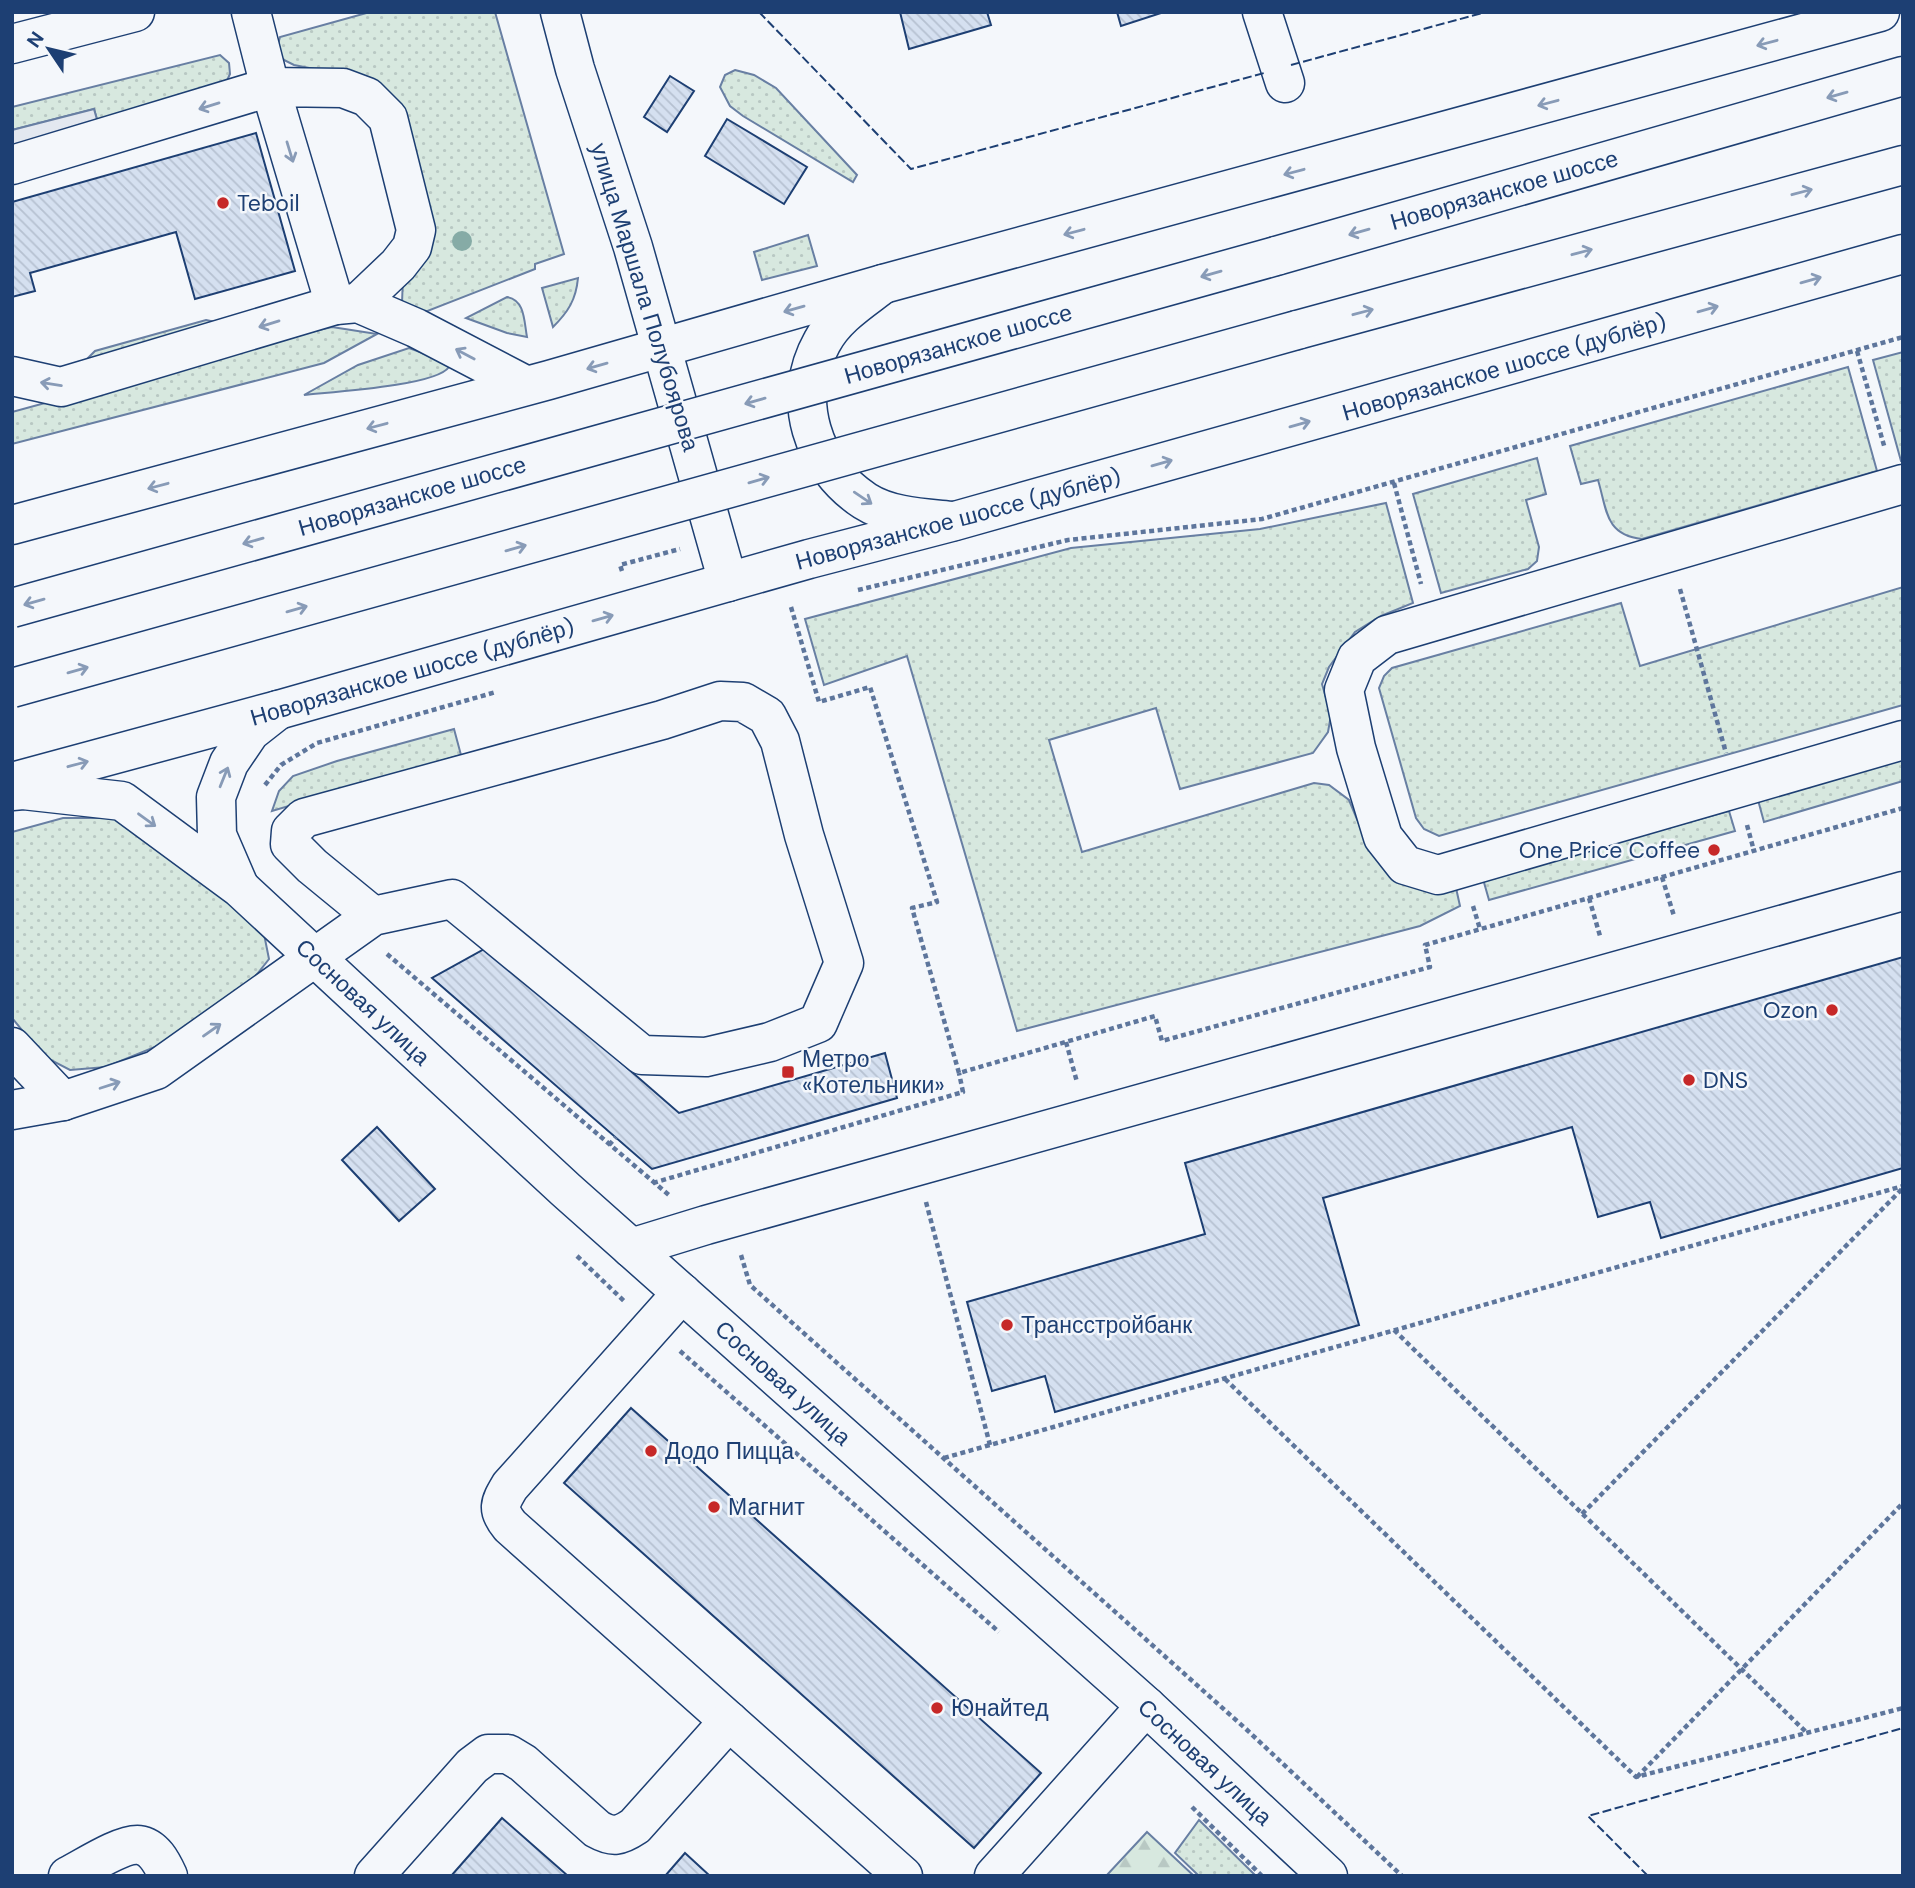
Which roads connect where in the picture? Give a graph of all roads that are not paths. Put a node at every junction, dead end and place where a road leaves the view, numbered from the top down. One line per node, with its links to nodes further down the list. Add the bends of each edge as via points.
1 (135, 12): 6 (main road)
2 (251, 12): 9 (main road)
3 (560, 12): 15 (main road, улица Маршала Полубоярова)
4 (1262, 12): 8 (main road)
5 (1881, 12): 13 (main road, one-way to 13)
6 (12, 44)
7 (1903, 76): 22 (main road, Новорязанское шоссе, one-way to 22, bridge)
8 (1285, 83)
9 (270, 87): 10 (main road, one-way to 10); 14 (main road, one-way to 14); 14 (main road, via 343,88 367,97 387,118 416,230 412,247 397,265)
10 (12, 164)
11 (1903, 165): 23 (main road, one-way to 11, bridge)
12 (1903, 254): 19 (main road, Новорязанское шоссе (дублёр), one-way to 12)
13 (883, 284): 15 (main road, one-way to 15); 19 (main road, one-way to 19, via 845,313 822,341 809,370 806,408 816,445 837,477 866,502 906,517)
14 (346, 304): 16 (main road, one-way to 16, via 61,387); 17 (main road, one-way to 14, via 416,328)
15 (662, 347): 17 (main road, one-way to 17); 21 (main road, улица Маршала Полубоярова)
16 (12, 376)
17 (525, 385): 20 (main road, one-way to 20)
18 (1899, 485): 25 (main road, via 1387,635 1357,658 1344,691 1383,837 1405,865 1438,875)
19 (954, 521): 21 (main road, Новорязанское шоссе (дублёр))
20 (12, 525)
21 (728, 582): 24 (main road, Новорязанское шоссе (дублёр), one-way to 21)
22 (12, 608)
23 (12, 688)
24 (278, 710): 26 (main road, Новорязанское шоссе (дублёр), one-way to 24); 28 (main road, Сосновая улица, one-way to 24, via 217,835 216,797 229,763 250,732)
25 (1903, 740)
26 (12, 782)
27 (12, 791): 28 (main road, Сосновая улица, one-way to 28, via 122,801)
28 (240, 888): 31 (main road, Сосновая улица)
29 (1903, 891): 35 (main road)
30 (373, 916): 30 (main road, via 452,899 642,1055 706,1057 770,1042 818,1023 844,963 780,741 767,716 743,702 720,702 304,818 291,831 290,844); 31 (main road)
31 (315, 958): 33 (main road, one-way to 31, via 156,1070); 35 (main road, Сосновая улица)
32 (12, 1047): 33 (main road)
33 (63, 1101): 34 (main road)
34 (12, 1110)
35 (631, 1248): 36 (main road, Сосновая улица)
36 (682, 1293): 37 (main road, Сосновая улица); 38 (main road, via 510,1486 501,1502 502,1516)
37 (1146, 1706): 43 (main road); 44 (main road, Сосновая улица)
38 (729, 1721): 41 (main road, via 622,1835 609,1836 597,1829 523,1763 508,1754 488,1754); 42 (main road)
39 (68, 1876): 40 (main road, via 124,1847 138,1845 152,1851)
40 (168, 1876)
41 (374, 1876)
42 (903, 1876)
43 (993, 1876)
44 (1328, 1876)

